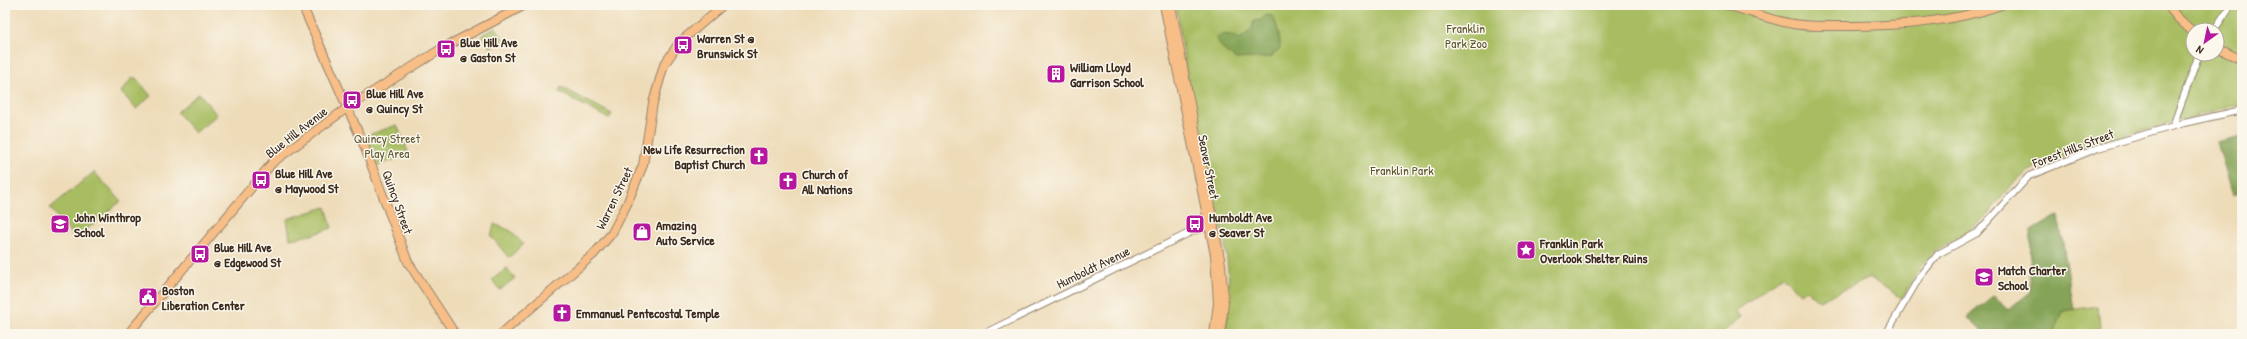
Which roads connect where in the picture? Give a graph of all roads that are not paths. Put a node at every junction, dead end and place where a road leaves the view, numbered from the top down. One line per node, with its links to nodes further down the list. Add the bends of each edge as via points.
1 (302, 5): 15 (main road, Quincy Street)
2 (525, 5): 15 (main road, Blue Hill Avenue, via 450,43)
3 (723, 5): 21 (main road, Warren Street, via 679,43 664,65 653,103 644,165 614,230 594,254)
4 (1164, 5): 18 (main road, Seaver Street)
5 (1171, 5): 18 (main road, Seaver Street)
6 (1727, 5): 7 (main road, via 1788,23 1809,26 1878,26 1968,15)
7 (2001, 5)
8 (2167, 5): 11 (main road)
9 (2232, 5): 10 (street)
10 (2220, 22)
11 (2185, 25)
12 (2225, 52): 13 (main road)
13 (2242, 60)
14 (2196, 62): 17 (street)
15 (347, 108): 19 (main road, Blue Hill Avenue, via 273,162); 20 (main road, Quincy Street, via 408,262)
16 (2242, 110): 17 (street, Forest Hills Street)
17 (2173, 126): 25 (street, Forest Hills Street, via 2092,150 2030,176 1977,233 1938,254 1919,278)
18 (1212, 225): 22 (street, Humboldt Avenue, via 1199,228); 23 (main road, Seaver Street, via 1218,294); 24 (main road, Seaver Street, via 1222,264 1224,293)
19 (128, 334)
20 (455, 334)
21 (501, 334)
22 (983, 334)
23 (1214, 334)
24 (1220, 334)
25 (1886, 334)

